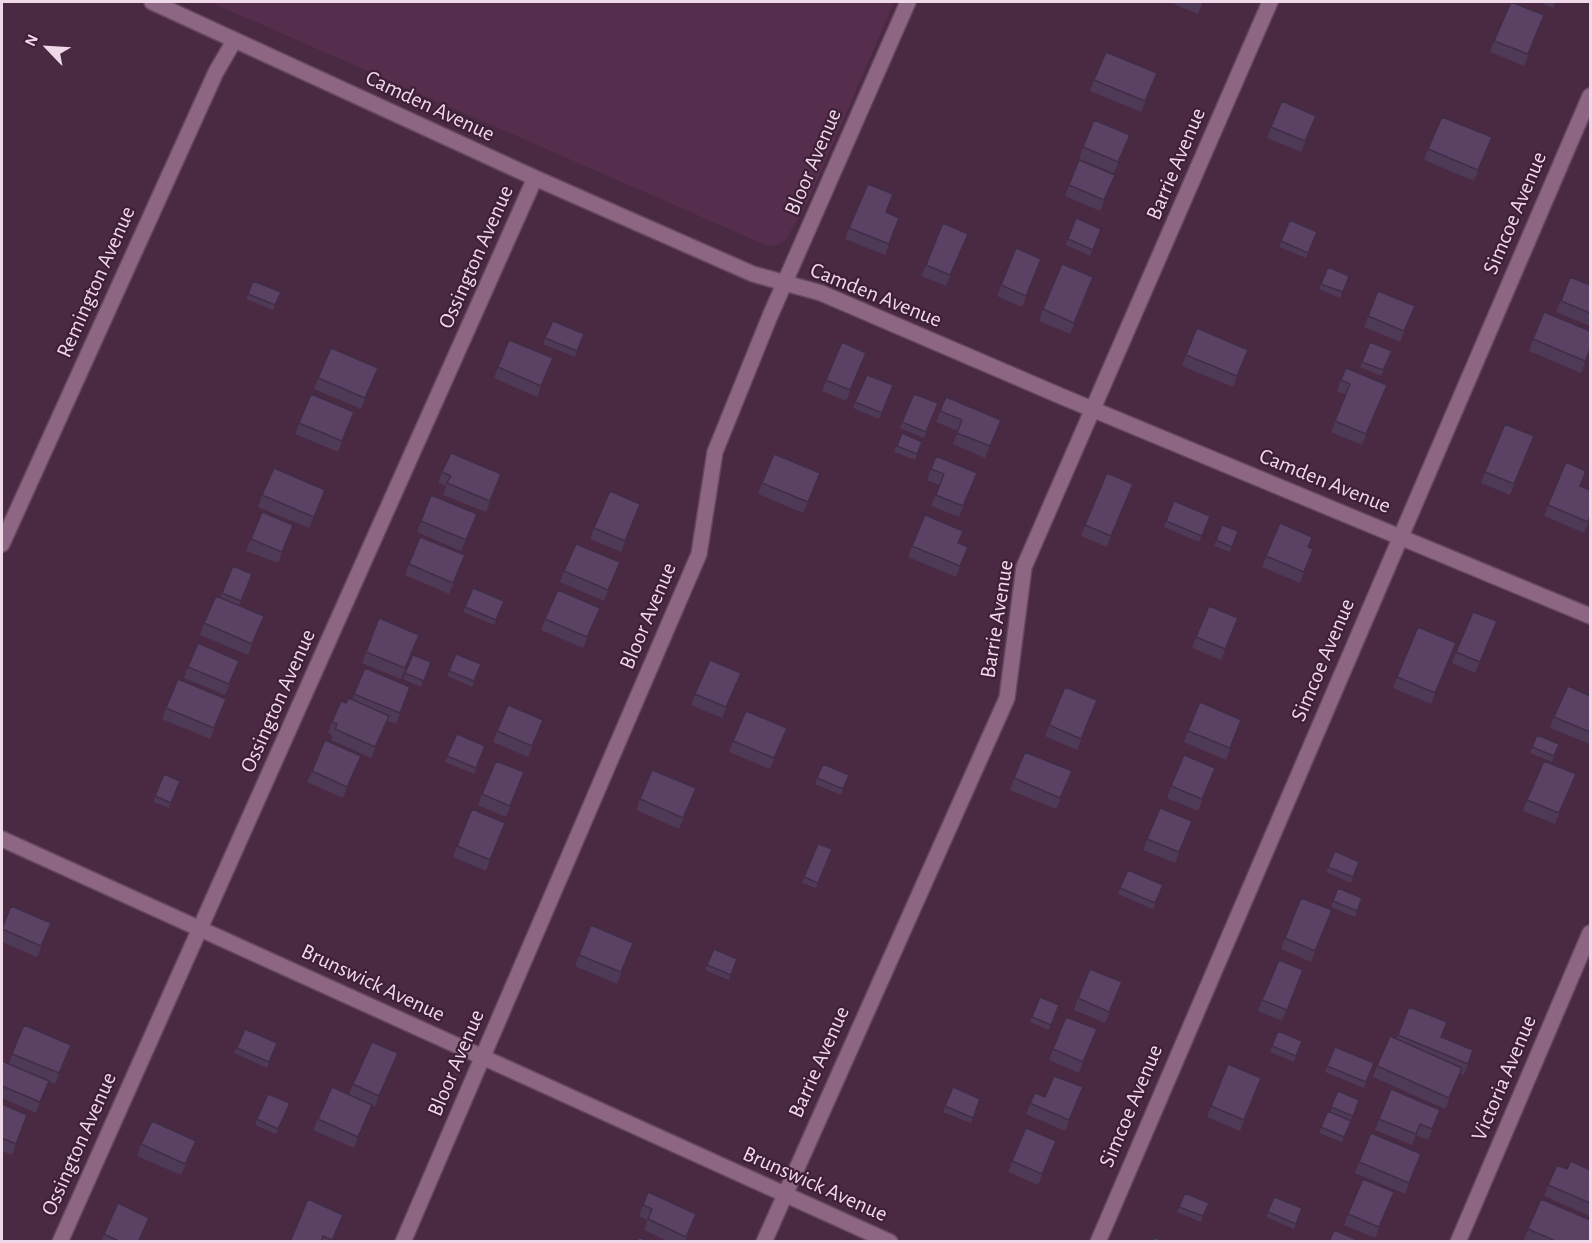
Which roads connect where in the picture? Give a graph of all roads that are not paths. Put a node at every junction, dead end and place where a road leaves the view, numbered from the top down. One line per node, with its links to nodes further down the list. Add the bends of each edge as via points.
1 (152, 2): 4 (street, Camden Avenue)
2 (908, 2): 7 (street, Bloor Avenue)
3 (1270, 2): 8 (street, Barrie Avenue)
4 (234, 41): 6 (street, Camden Avenue); 10 (street, Remington Avenue, via 216,72)
5 (1590, 96): 9 (street, Simcoe Avenue)
6 (535, 178): 7 (street, Camden Avenue, via 753,274); 13 (street, Ossington Avenue)
7 (785, 284): 8 (street, Camden Avenue, via 820,293); 15 (street, Bloor Avenue, via 715,452 699,554)
8 (1094, 411): 9 (street, Camden Avenue); 16 (street, Barrie Avenue, via 1024,567 1007,698)
9 (1400, 536): 11 (street, Camden Avenue); 21 (street, Simcoe Avenue)
10 (2, 544)
11 (1590, 616)
12 (2, 839): 13 (street, Brunswick Avenue)
13 (201, 929): 15 (street, Brunswick Avenue); 17 (street, Ossington Avenue)
14 (1590, 933): 22 (street, Victoria Avenue)
15 (483, 1059): 16 (street, Brunswick Avenue); 18 (street, Bloor Avenue)
16 (784, 1195): 19 (street, Barrie Avenue); 20 (street, Brunswick Avenue)
17 (60, 1242)
18 (403, 1242)
19 (764, 1242)
20 (890, 1242)
21 (1098, 1242)
22 (1458, 1242)

